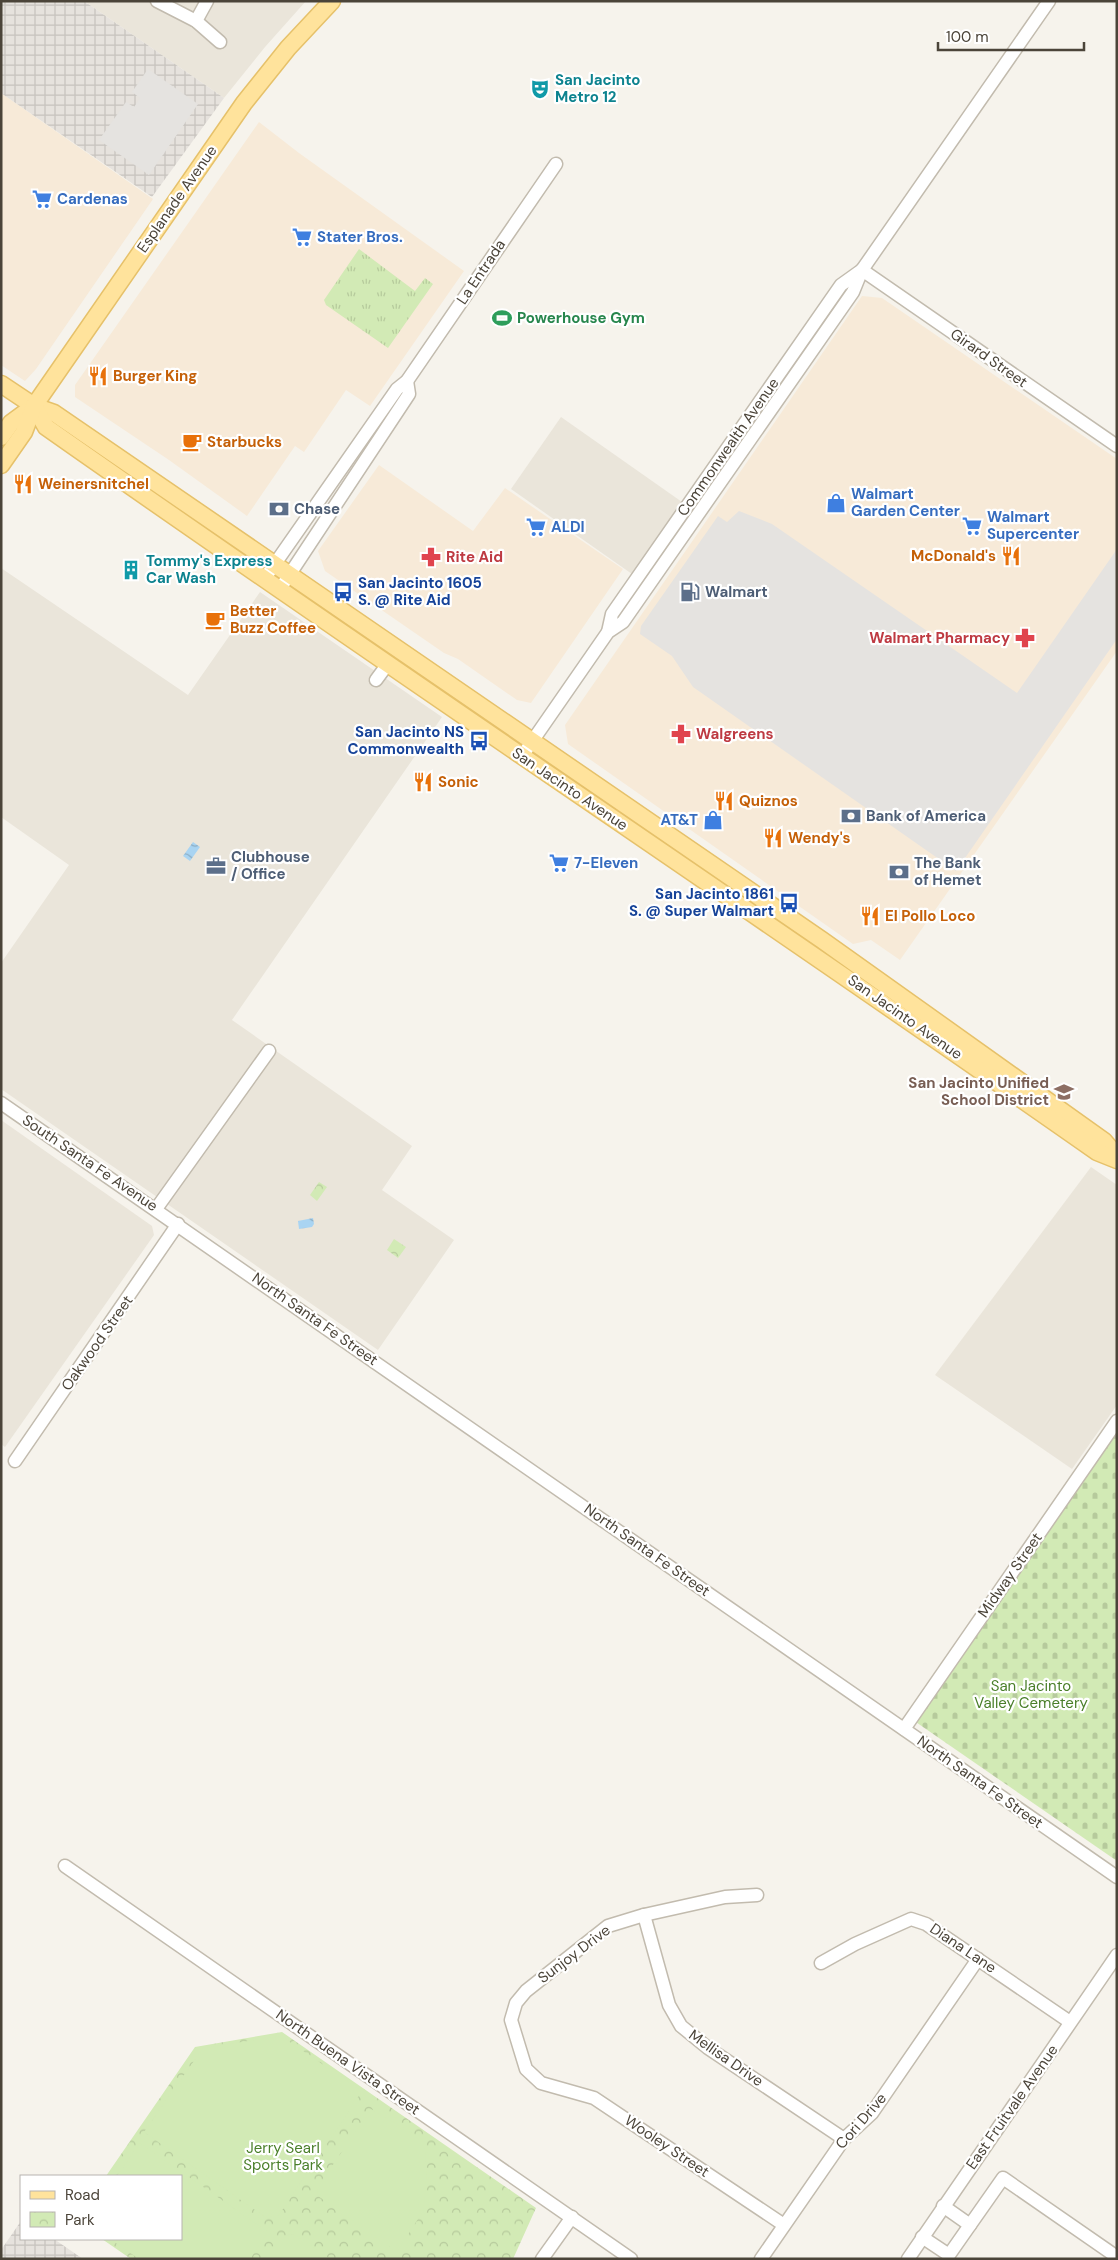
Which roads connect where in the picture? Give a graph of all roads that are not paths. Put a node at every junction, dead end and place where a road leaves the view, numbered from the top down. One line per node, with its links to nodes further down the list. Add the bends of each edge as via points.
1 (157, 1): 5 (street)
2 (207, 1): 5 (street)
3 (332, 1): 11 (main road, Esplanade Avenue, via 288,48 243,106)
4 (1049, 1): 8 (street, Commonwealth Avenue)
5 (196, 21): 6 (street)
6 (220, 42)
7 (556, 164): 9 (street, La Entrada)
8 (862, 270): 13 (street, Girard Street); 21 (street, Commonwealth Avenue, via 853,292 623,622 608,632)
9 (407, 381): 15 (street, La Entrada, via 397,388); 16 (street, La Entrada, via 409,394)
10 (1, 384): 11 (main road, San Jacinto Avenue)
11 (34, 406): 12 (main road, Esplanade Avenue, via 10,423); 14 (main road, Esplanade Avenue, via 24,432); 15 (main road, San Jacinto Avenue, via 54,413); 17 (main road, San Jacinto Avenue, via 46,427)
12 (1, 437)
13 (1117, 446)
14 (1, 465)
15 (275, 563): 16 (main road, San Jacinto Avenue); 17 (street, La Entrada)
16 (291, 574): 18 (street, La Entrada); 21 (main road, San Jacinto Avenue)
17 (265, 578): 18 (main road, San Jacinto Avenue)
18 (280, 589): 19 (main road, San Jacinto Avenue)
19 (387, 665): 20 (street); 22 (main road, San Jacinto Avenue)
20 (376, 680)
21 (533, 740): 22 (street, Commonwealth Avenue); 24 (main road, San Jacinto Avenue)
22 (522, 756): 23 (main road, San Jacinto Avenue)
23 (639, 836): 24 (main road, via 654,838 711,876); 28 (main road, San Jacinto Avenue, via 783,932 1097,1152)
24 (723, 871): 27 (main road, San Jacinto Avenue, via 1104,1142)
25 (269, 1051): 29 (street)
26 (1, 1103): 29 (street, South Santa Fe Avenue)
27 (1117, 1156)
28 (1117, 1160)
29 (156, 1209): 30 (street, South Santa Fe Avenue)
30 (178, 1224): 32 (street, Oakwood Street); 33 (street, North Santa Fe Street)
31 (1117, 1421): 33 (street, Midway Street)
32 (15, 1461)
33 (904, 1729): 35 (street, North Santa Fe Street)
34 (65, 1866): 45 (street, North Buena Vista Street)
35 (1117, 1877)
36 (757, 1895): 37 (street, Sunjoy Drive, via 725,1897)
37 (644, 1915): 42 (street, Sunjoy Drive, via 608,1926 526,1991 516,2003 511,2020 526,2069); 43 (street, Mellisa Drive, via 669,2006 681,2026 708,2048)
38 (1117, 1955): 41 (street, East Fruitvale Avenue)
39 (978, 1959): 40 (street, Diana Lane, via 926,1924 911,1919); 41 (street, Diana Lane); 43 (street, Cori Drive, via 872,2114)
40 (821, 1963)
41 (1070, 2022): 44 (street, East Fruitvale Avenue)
42 (541, 2083): 46 (street, Wooley Street, via 594,2098)
43 (844, 2139): 46 (street, Cori Drive)
44 (944, 2206): 47 (street); 48 (street, East Fruitvale Avenue)
45 (572, 2217): 50 (street); 51 (street, North Buena Vista Street)
46 (784, 2225): 52 (street, Cori Drive)
47 (970, 2225): 48 (street, via 949,2255); 49 (street, via 1003,2178)
48 (922, 2237): 53 (street, East Fruitvale Avenue)
49 (1117, 2257)
50 (542, 2259)
51 (631, 2259)
52 (761, 2259)
53 (908, 2259)

